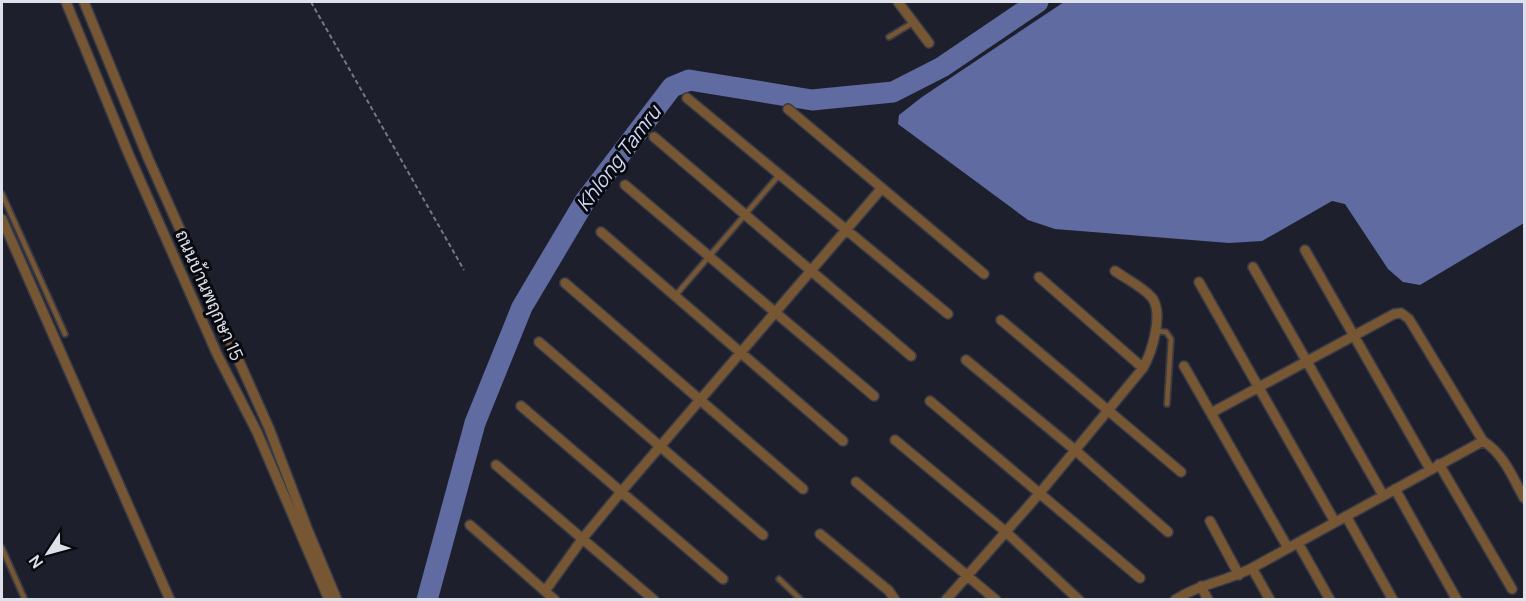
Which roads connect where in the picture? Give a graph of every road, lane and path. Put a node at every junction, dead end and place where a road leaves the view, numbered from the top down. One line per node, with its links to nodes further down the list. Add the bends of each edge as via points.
1 (66, 2): 12 (street, ถนนบ้านพฤกษา 15)
2 (84, 2): 11 (street, ถนนบ้านพฤกษา 15)
3 (311, 2): 24 (path)
4 (898, 2): 5 (street)
5 (914, 22): 6 (lane); 7 (street)
6 (889, 37)
7 (929, 43)
8 (687, 98): 13 (street)
9 (788, 109): 15 (street)
10 (654, 136): 17 (street)
11 (148, 158): 12 (street); 53 (street, ถนนบ้านพฤกษา 15)
12 (134, 164): 54 (street, ถนนบ้านพฤกษา 15, via 217,354)
13 (780, 174): 17 (lane); 19 (street)
14 (625, 185): 22 (street)
15 (882, 188): 19 (street); 27 (street)
16 (2, 194): 36 (lane)
17 (745, 214): 22 (lane); 25 (street)
18 (2, 219): 93 (street)
19 (847, 229): 25 (street); 33 (street)
20 (601, 232): 31 (street)
21 (1305, 250): 37 (street)
22 (709, 255): 31 (lane); 32 (street)
23 (1253, 267): 42 (street)
24 (464, 270)
25 (812, 270): 32 (street); 40 (street)
26 (1115, 271): 35 (street, via 1155,302)
27 (984, 274)
28 (1039, 277): 44 (street)
29 (1199, 282): 45 (street)
30 (566, 283): 47 (street)
31 (675, 296): 39 (street)
32 (776, 311): 39 (street); 46 (street)
33 (948, 314)
34 (1001, 320): 51 (street)
35 (1155, 331): 44 (street); 49 (lane, via 1166,332 1171,339)
36 (65, 334)
37 (1353, 335): 42 (street); 57 (street, via 1394,314 1405,315); 62 (street)
38 (539, 342): 58 (street)
39 (740, 353): 47 (street); 56 (street)
40 (911, 356)
41 (966, 360): 59 (street)
42 (1307, 360): 45 (street); 69 (street)
43 (1184, 366): 52 (street)
44 (1143, 368): 51 (street)
45 (1258, 387): 52 (street); 73 (street)
46 (874, 396)
47 (700, 400): 58 (street); 65 (street)
48 (930, 401): 68 (street)
49 (1167, 404)
50 (522, 406): 67 (street)
51 (1108, 409): 59 (street); 63 (street)
52 (1211, 413): 82 (street)
53 (269, 428): 54 (street); 95 (street, ถนนบ้านพฤกษา 15)
54 (256, 432): 94 (street, ถนนบ้านพฤกษา 15)
55 (895, 440): 75 (street)
56 (843, 441)
57 (1483, 441): 60 (street); 70 (street, via 1506,464)
58 (660, 447): 67 (street); 78 (street)
59 (1075, 450): 68 (street); 76 (street)
60 (1439, 464): 62 (street); 90 (street)
61 (496, 465): 79 (street)
62 (1430, 469): 66 (street)
63 (1181, 472)
64 (856, 482): 84 (street)
65 (803, 489)
66 (1395, 489): 69 (street); 108 (street)
67 (621, 492): 79 (street); 87 (street)
68 (1039, 494): 75 (street); 86 (street)
69 (1383, 495): 71 (street)
70 (1524, 498)
71 (1346, 516): 73 (street); 107 (street)
72 (1209, 521): 85 (street)
73 (1335, 522): 80 (street)
74 (470, 525): 91 (street)
75 (1006, 532): 84 (street); 102 (street)
76 (1168, 532)
77 (820, 534): 99 (street)
78 (763, 535)
79 (583, 538): 91 (street); 97 (street)
80 (1298, 543): 82 (street); 106 (street)
81 (2, 548): 92 (lane)
82 (1288, 548): 83 (street)
83 (1252, 568): 85 (street); 105 (street)
84 (967, 575): 100 (street); 101 (street)
85 (1239, 575): 89 (street)
86 (1140, 578)
87 (723, 579)
88 (779, 579): 98 (lane)
89 (1201, 586): 103 (street); 104 (street)
90 (1512, 589)
91 (544, 591): 96 (street)
92 (25, 600)
93 (170, 600)
94 (329, 600)
95 (337, 600)
96 (555, 600)
97 (654, 600)
98 (801, 600)
99 (896, 600)
100 (946, 600)
101 (996, 600)
102 (1079, 600)
103 (1175, 600)
104 (1208, 600)
105 (1270, 600)
106 (1330, 600)
107 (1393, 600)
108 (1457, 600)

